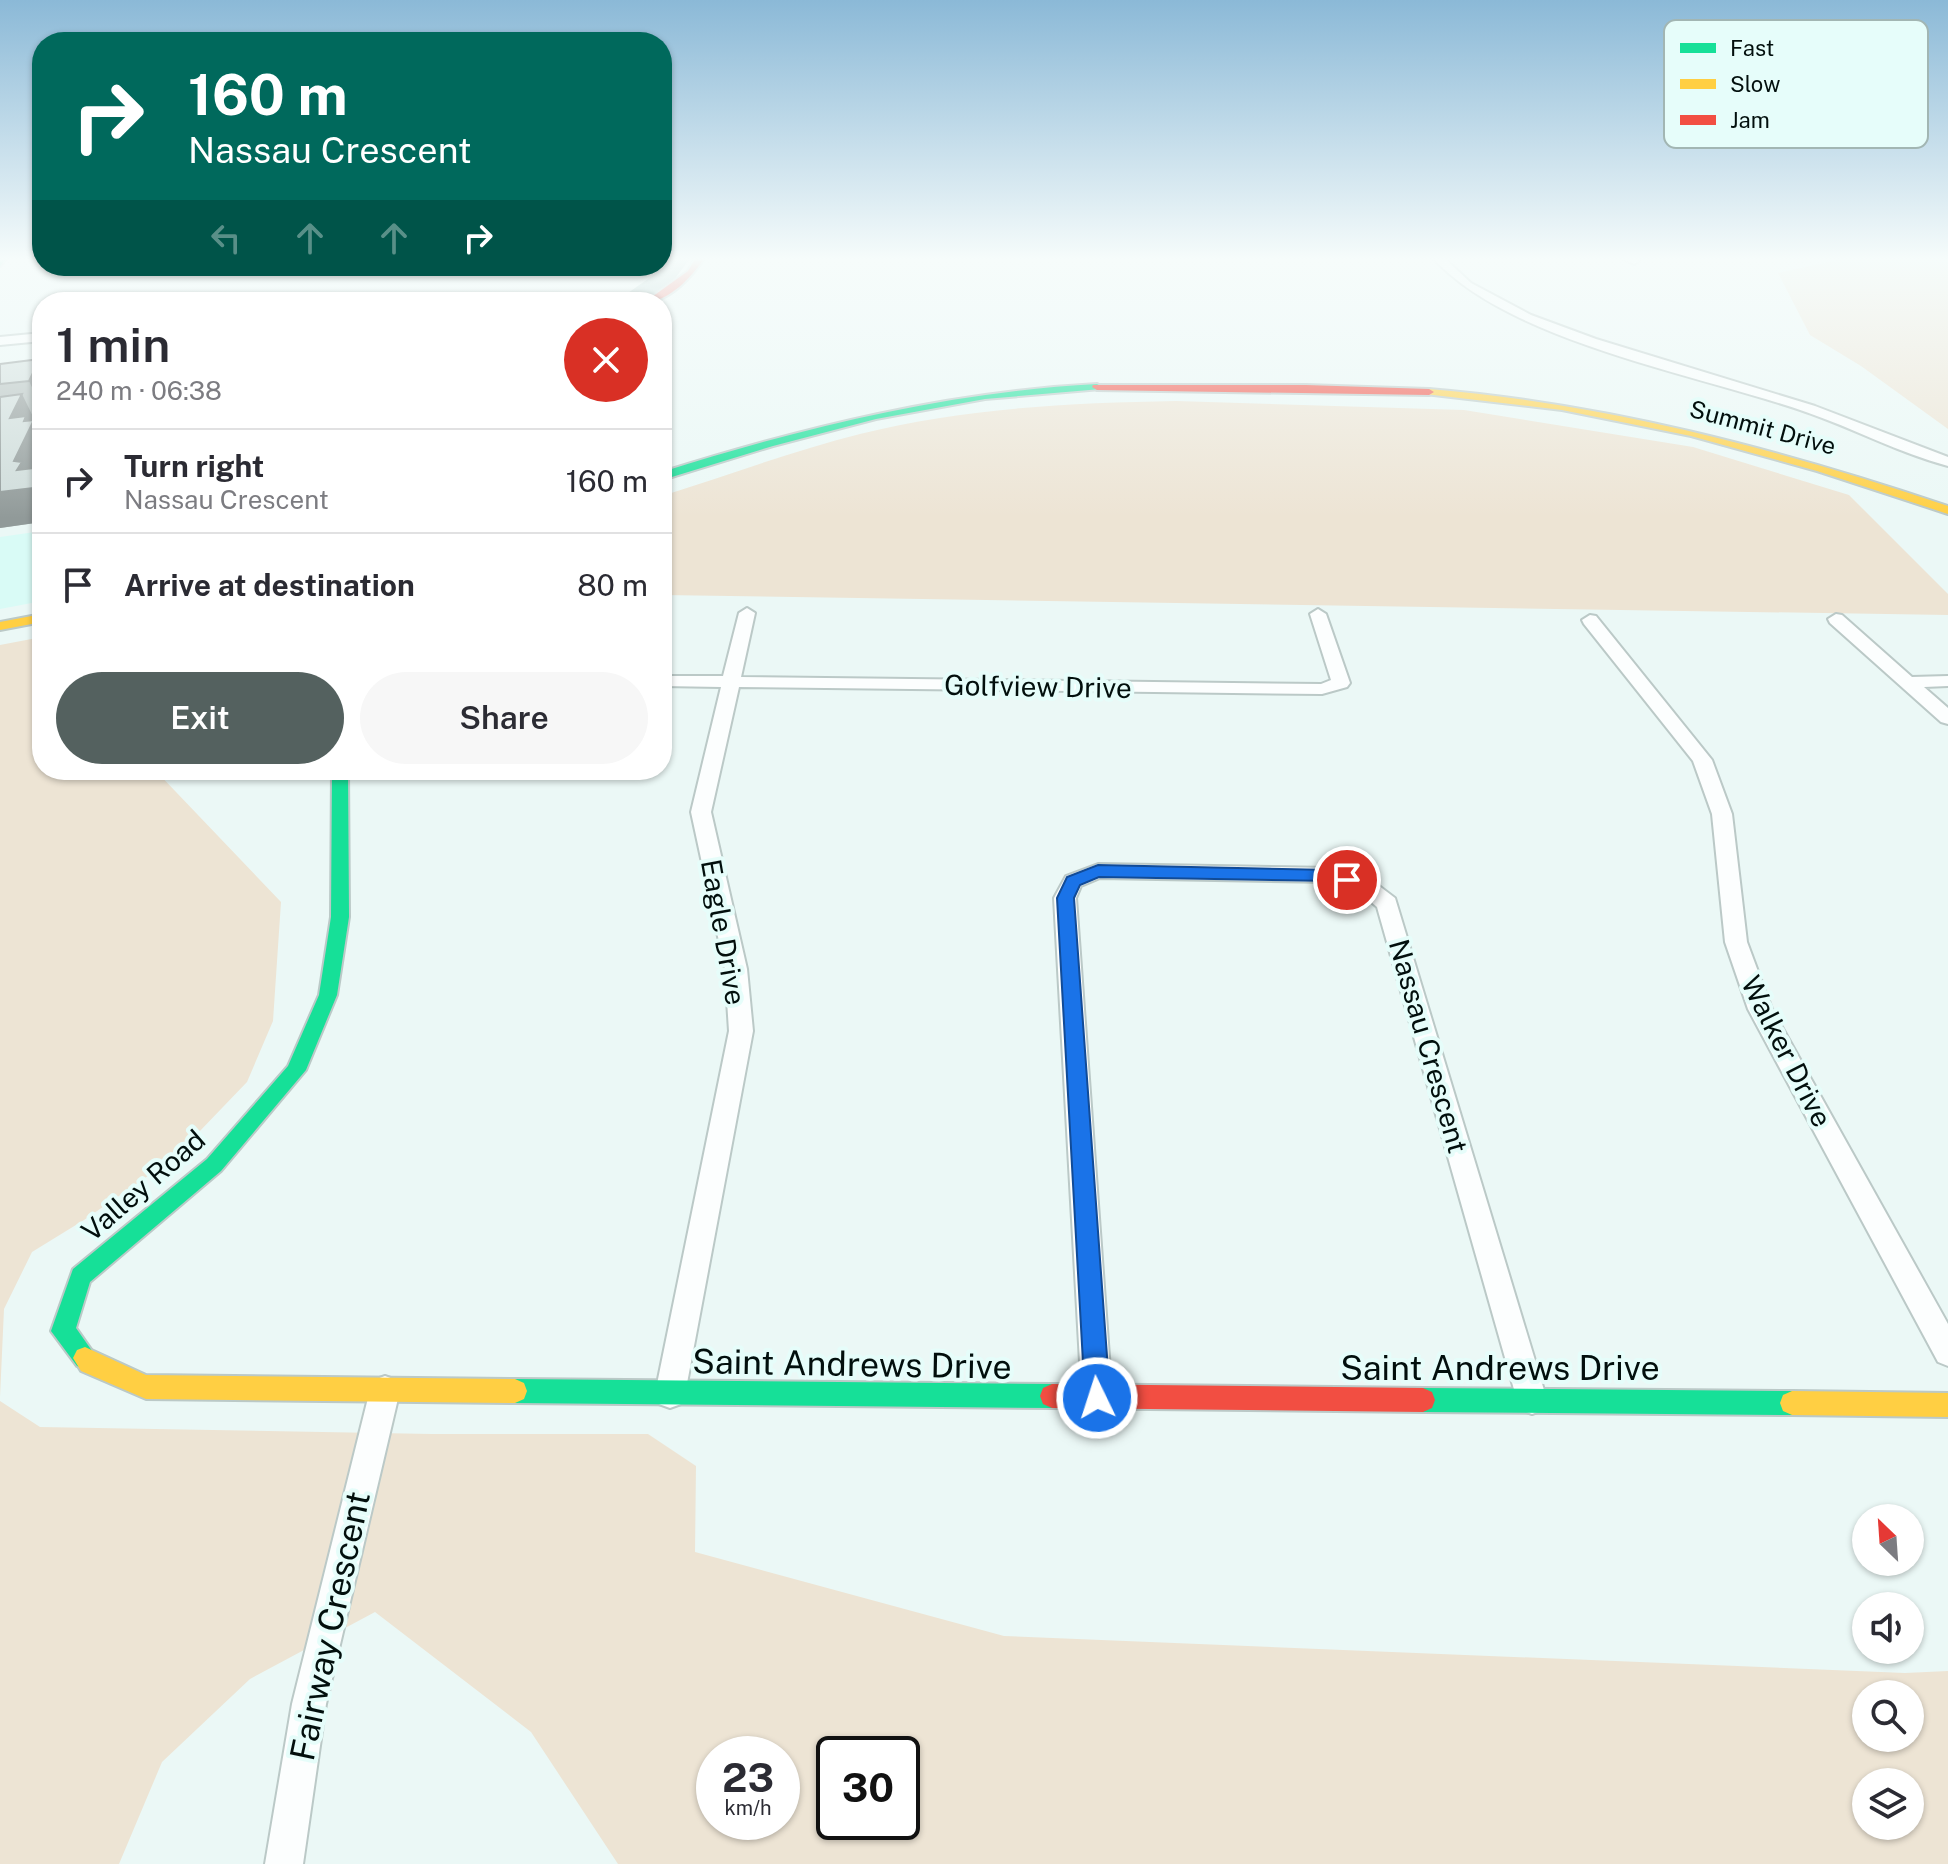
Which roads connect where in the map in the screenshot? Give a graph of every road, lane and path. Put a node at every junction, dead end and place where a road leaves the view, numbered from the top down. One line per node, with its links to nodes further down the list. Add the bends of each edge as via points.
1 (1598, 344): 4 (street, via 1810,409)
2 (32, 419): 3 (street)
3 (0, 423)
4 (1948, 462)
5 (672, 473): 6 (street, Summit Drive, via 856,418 1029,390 1122,385 1395,389 1510,399 1732,440)
6 (1948, 510)
7 (32, 609): 10 (street)
8 (747, 613): 17 (street, Eagle Drive)
9 (1318, 614): 17 (street, Golfview Drive, via 1341,683 1322,689)
10 (0, 615)
11 (1836, 619): 18 (street)
12 (32, 620): 14 (street)
13 (1590, 620): 22 (street, Walker Drive, via 1702,760 1722,814 1736,942 1760,1009)
14 (0, 626)
15 (672, 681): 17 (street, Golfview Drive)
16 (1948, 681): 18 (street)
17 (733, 682): 24 (street, Eagle Drive, via 701,812 736,969 741,1031)
18 (1910, 682): 19 (street)
19 (1948, 718)
20 (340, 780): 21 (street, Valley Road, via 340,917 328,995 296,1070 214,1165 81,1276)
21 (63, 1331): 23 (street, Saint Andrews Drive, via 89,1363 146,1387)
22 (1948, 1352)
23 (385, 1390): 24 (street, Saint Andrews Drive); 28 (street, Fairway Crescent, via 309,1704)
24 (670, 1394): 25 (street, Saint Andrews Drive)
25 (1097, 1398): 26 (street, Saint Andrews Drive); 26 (street, Nassau Crescent, via 1065,898 1073,881 1098,871 1331,875 1363,884 1387,903)
26 (1532, 1400): 27 (street, Saint Andrews Drive)
27 (1948, 1405)
28 (284, 1864)

